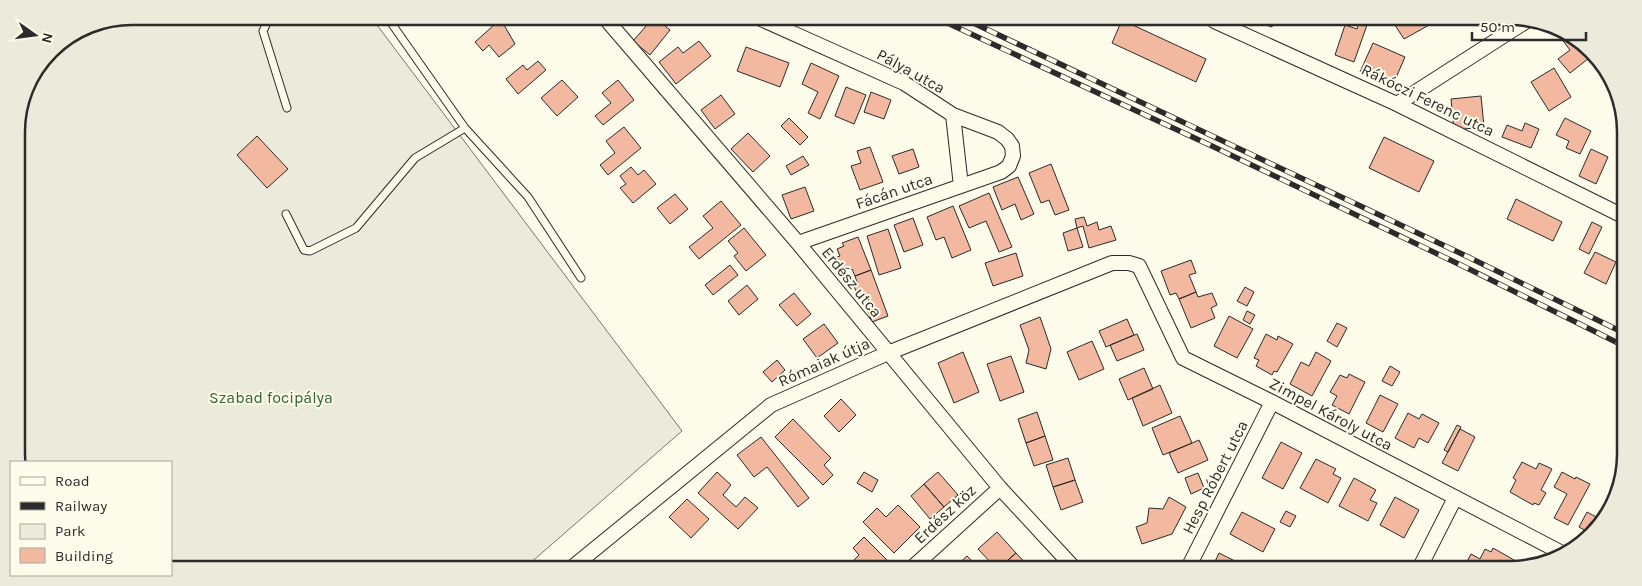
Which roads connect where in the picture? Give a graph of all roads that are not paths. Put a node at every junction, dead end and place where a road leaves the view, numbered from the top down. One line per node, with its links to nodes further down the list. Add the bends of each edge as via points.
1 (266, 25): 8 (lane, via 263,31)
2 (393, 25): 10 (lane)
3 (611, 25): 15 (street, Erdész utca)
4 (774, 25): 9 (street, Pálya utca, via 904,84)
5 (1223, 25): 7 (street, Rákóczi Ferenc utca)
6 (1520, 25): 7 (street)
7 (1398, 104): 13 (street, Rákóczi Ferenc utca)
8 (287, 108)
9 (953, 115): 11 (street, Pálya utca, via 998,132 1007,139 1013,156); 12 (street)
10 (465, 128): 14 (lane, via 415,158 356,228 310,251 304,250); 17 (lane, via 528,197)
11 (1001, 172): 12 (street, Fácán utca)
12 (961, 186): 15 (street, Fácán utca)
13 (1617, 213)
14 (286, 214)
15 (798, 243): 18 (street, Erdész utca)
16 (1129, 263): 18 (street, Rómaiak útja, via 1112,263); 19 (street, Zimpel Károly utca, via 1139,266 1183,358)
17 (581, 278)
18 (888, 353): 20 (street, Erdész utca); 23 (street, Rómaiak útja, via 771,405)
19 (1272, 402): 21 (street, Zimpel Károly utca); 26 (street, Hesp Róbert utca)
20 (1000, 488): 24 (street, Erdész köz); 25 (street, Erdész utca)
21 (1455, 498): 22 (street, Zimpel Károly utca); 27 (street)
22 (1557, 550)
23 (580, 561)
24 (921, 561)
25 (1068, 561)
26 (1192, 561)
27 (1423, 561)

